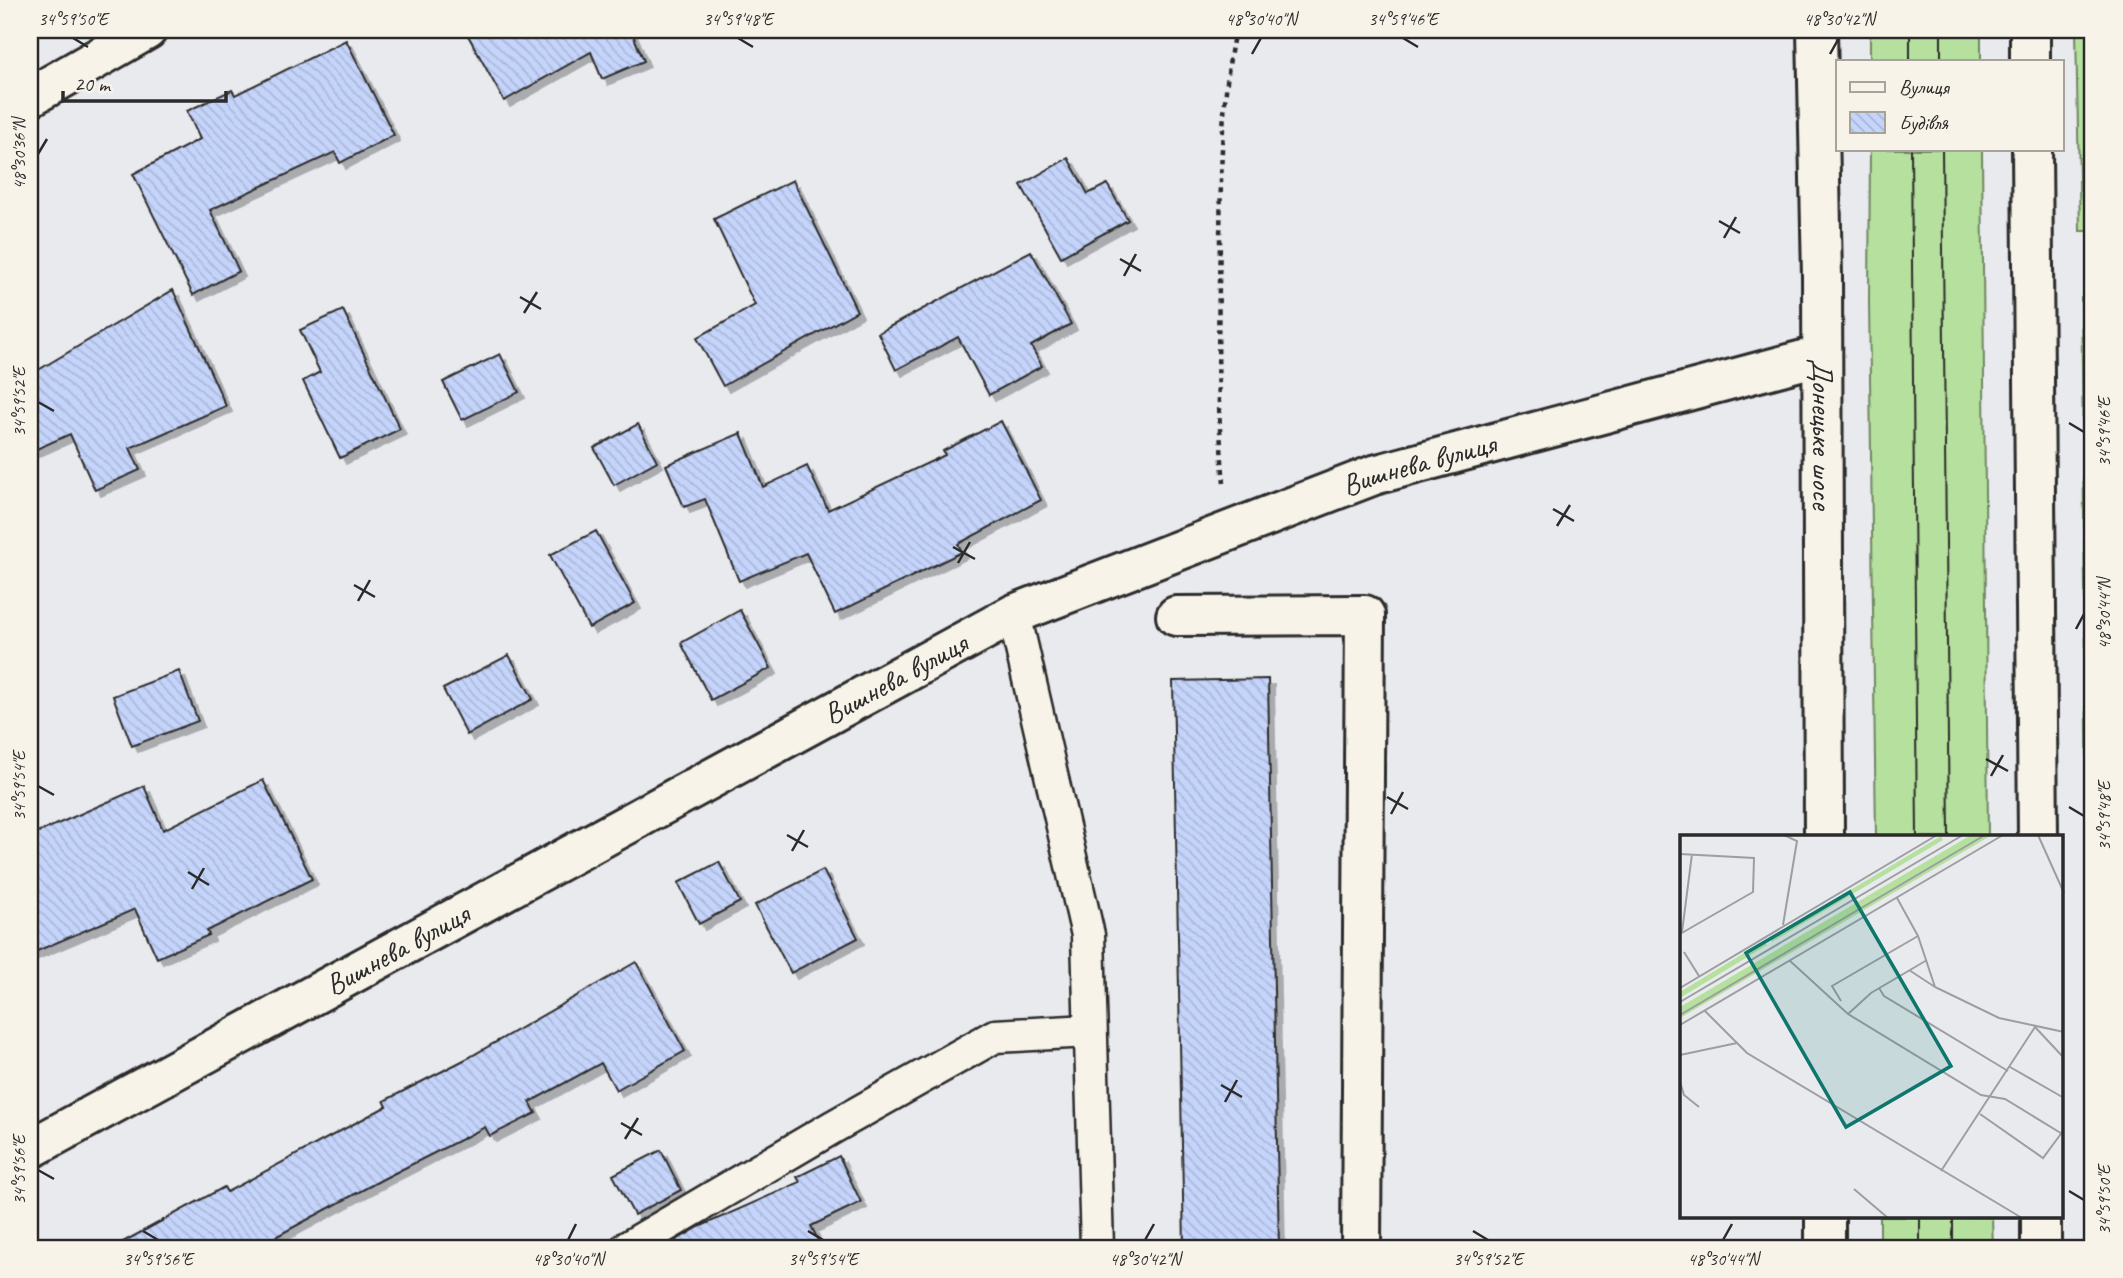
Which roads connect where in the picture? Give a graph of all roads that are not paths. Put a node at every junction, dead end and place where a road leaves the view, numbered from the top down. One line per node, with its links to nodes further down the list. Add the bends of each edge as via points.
1 (147, 30): 5 (main road)
2 (1817, 30): 7 (main road, Донецьке шосе)
3 (2030, 30): 4 (main road)
4 (2030, 60)
5 (30, 97)
6 (2032, 150): 11 (main road)
7 (1822, 355): 8 (main road, Вишнева вулиця, via 1374,475); 10 (main road, Донецьке шосе)
8 (1014, 614): 12 (lane, via 1088,936); 13 (main road, Вишнева вулиця)
9 (1176, 616): 18 (main road, via 1365,615)
10 (1824, 835)
11 (2038, 835)
12 (1090, 1031): 16 (lane, via 995,1036); 17 (lane)
13 (30, 1149)
14 (1825, 1218): 19 (main road)
15 (2041, 1218): 20 (main road)
16 (627, 1248)
17 (1097, 1248)
18 (1361, 1248)
19 (1825, 1248)
20 (2041, 1248)

